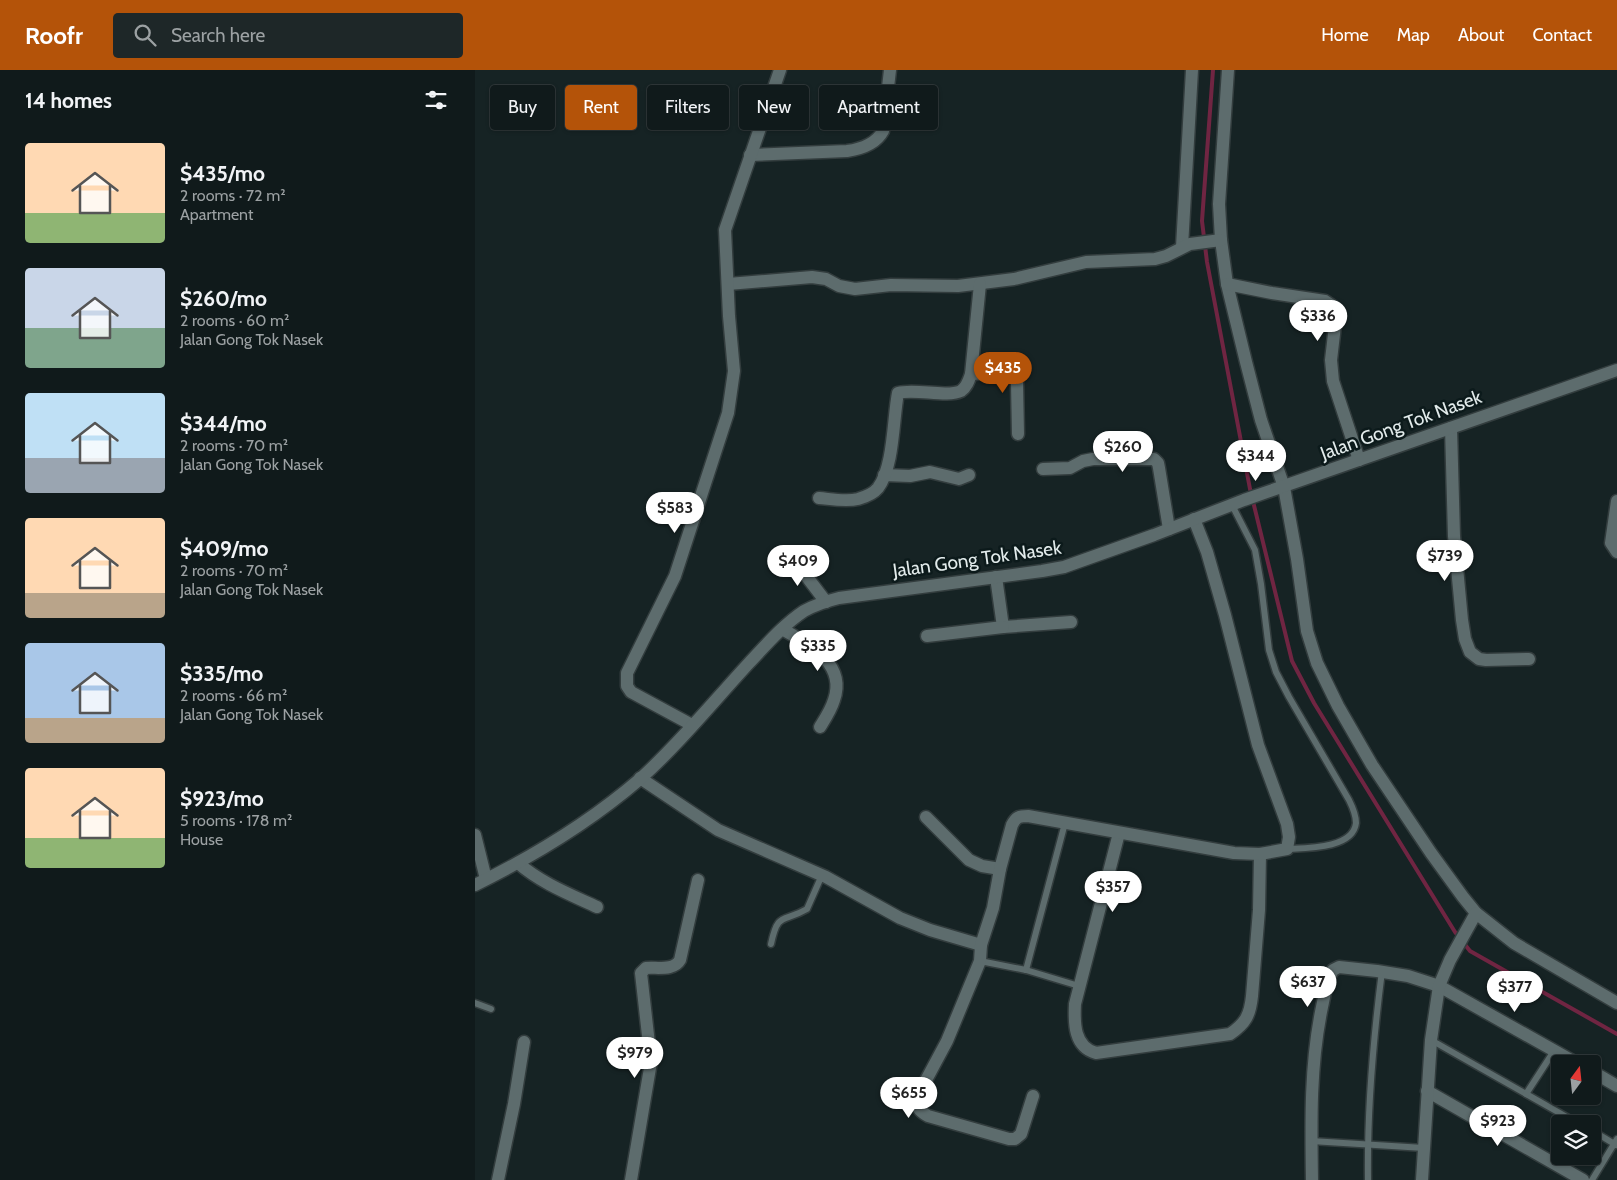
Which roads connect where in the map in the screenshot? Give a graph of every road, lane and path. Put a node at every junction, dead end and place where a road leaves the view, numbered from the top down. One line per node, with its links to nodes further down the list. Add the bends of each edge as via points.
1 (780, 70): 5 (street)
2 (890, 70): 5 (street, via 883,131 871,144 847,151)
3 (1193, 70): 7 (street)
4 (1228, 70): 6 (street)
5 (750, 155): 8 (street, via 725,230)
6 (1219, 240): 7 (street); 10 (street)
7 (1186, 246): 9 (street, via 1155,259 1086,262)
8 (727, 284): 9 (street, via 812,277 855,289 891,285); 34 (street, via 734,371 728,413 675,576 631,665 627,680 631,692)
9 (980, 284): 12 (street)
10 (1227, 284): 15 (street, via 1325,301 1334,307 1333,381); 19 (street)
11 (1617, 370): 13 (street, Jalan Gong Tok Nasek)
12 (971, 374): 14 (street, via 1014,374); 18 (street, via 960,392 898,393)
13 (1451, 428): 15 (street, Jalan Gong Tok Nasek); 33 (street, via 1453,536 1467,647 1479,659)
14 (1018, 434)
15 (1359, 460): 19 (street, Jalan Gong Tok Nasek)
16 (1043, 469): 24 (street, via 1069,468 1093,459 1154,459 1158,463)
17 (969, 474): 18 (street, via 959,479 929,472)
18 (884, 475): 20 (street, via 874,492 859,499)
19 (1280, 488): 22 (street, Jalan Gong Tok Nasek); 49 (street, via 1297,559 1307,631 1317,663 1372,765)
20 (819, 498)
21 (1617, 501): 25 (street, via 1611,543)
22 (1238, 502): 23 (street, Jalan Gong Tok Nasek); 41 (lane, via 1255,550 1269,650 1276,672 1349,800 1356,823 1351,834 1340,842)
23 (1194, 519): 24 (street, Jalan Gong Tok Nasek); 41 (street, via 1225,615 1258,745 1287,824)
24 (1169, 529): 27 (street, Jalan Gong Tok Nasek, via 1064,567)
25 (1617, 552)
26 (791, 556): 28 (street)
27 (996, 577): 28 (street, Jalan Gong Tok Nasek); 30 (street)
28 (826, 602): 31 (street, Jalan Gong Tok Nasek, via 805,611)
29 (1071, 622): 30 (street)
30 (1003, 627): 32 (street)
31 (782, 629): 34 (street, Jalan Gong Tok Nasek); 35 (street, via 820,653 835,674 835,699)
32 (927, 636)
33 (1529, 659)
34 (693, 725): 36 (street, Jalan Gong Tok Nasek)
35 (820, 728)
36 (640, 778): 43 (street, Jalan Gong Tok Nasek, via 580,826); 45 (street, via 718,830)
37 (925, 817): 44 (street, via 969,860 982,866)
38 (1065, 823): 39 (street); 44 (street, via 1028,816 1015,819); 53 (lane)
39 (1119, 833): 42 (street, via 1235,853); 55 (street)
40 (475, 835): 47 (street)
41 (1287, 850): 42 (street)
42 (1260, 854): 55 (street, via 1252,996 1247,1018 1240,1027 1230,1034 1096,1053 1082,1045 1075,1028)
43 (518, 863): 47 (street, Jalan Gong Tok Nasek); 48 (street, via 546,883)
44 (1000, 868): 51 (street, via 993,908)
45 (822, 875): 50 (lane, via 807,909 779,920); 51 (street, via 908,922)
46 (698, 880): 76 (street, via 680,960 673,967 646,968 641,973 651,1062)
47 (481, 882)
48 (597, 907)
49 (1474, 918): 56 (street); 58 (street)
50 (771, 944)
51 (981, 944): 52 (street)
52 (980, 961): 53 (lane); 68 (street, via 947,1041 917,1097 918,1108 927,1116 1015,1139 1021,1134)
53 (1026, 970): 55 (lane)
54 (1382, 971): 56 (street); 71 (street, via 1339,967 1330,975 1313,1067); 73 (lane, via 1373,1045)
55 (1079, 986)
56 (1439, 986): 60 (street); 62 (street)
57 (475, 1003): 59 (lane)
58 (1617, 1003)
59 (491, 1009)
60 (1431, 1040): 66 (street); 67 (lane)
61 (523, 1042): 75 (street)
62 (1554, 1051): 63 (street); 67 (lane)
63 (1561, 1055)
64 (1601, 1077): 65 (street)
65 (1617, 1086)
66 (1427, 1091): 74 (street); 80 (street)
67 (1526, 1094): 69 (lane)
68 (1033, 1096)
69 (1563, 1115)
70 (1601, 1135): 72 (lane)
71 (1311, 1142): 73 (lane); 77 (street)
72 (1616, 1143): 81 (lane)
73 (1368, 1145): 74 (lane); 78 (lane)
74 (1424, 1148): 79 (street)
75 (498, 1180)
76 (631, 1180)
77 (1312, 1180)
78 (1368, 1180)
79 (1422, 1180)
80 (1583, 1180)
81 (1591, 1180)

